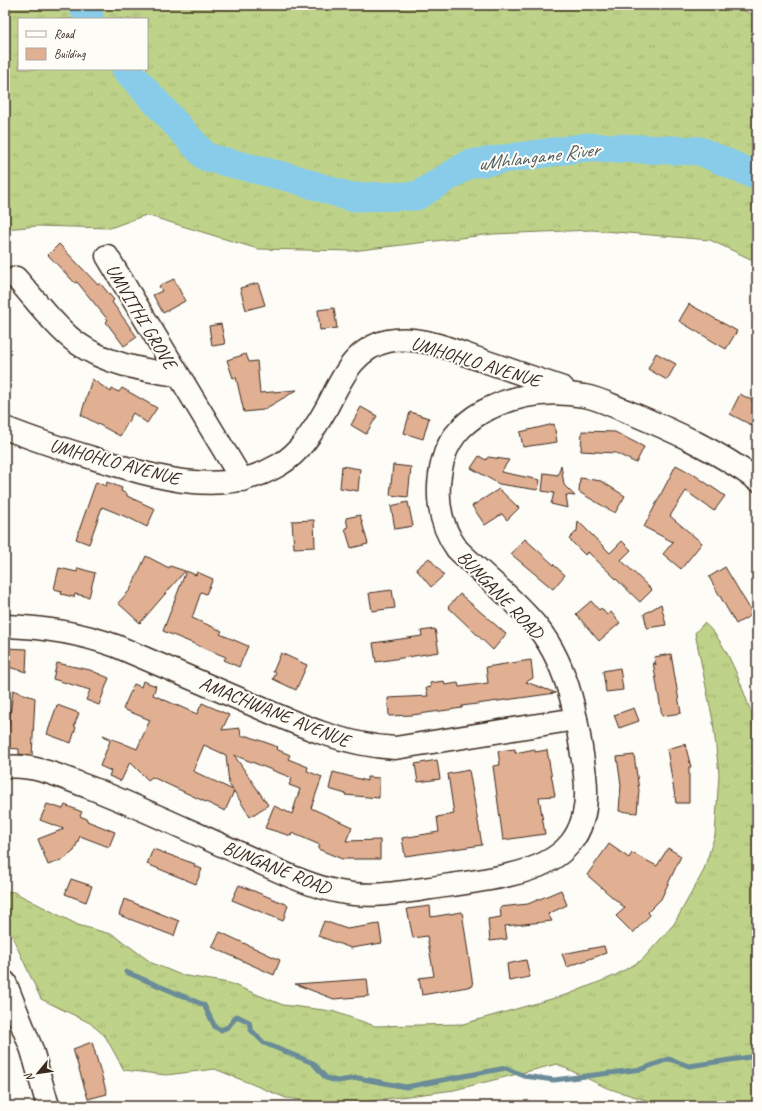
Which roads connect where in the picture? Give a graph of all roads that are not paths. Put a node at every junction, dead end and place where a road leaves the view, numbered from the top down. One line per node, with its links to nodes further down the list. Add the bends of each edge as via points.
1 (107, 256): 3 (street, UMVITHI GROVE)
2 (16, 278): 3 (street, UMVITHI GROVE, via 77,343 121,364)
3 (178, 375): 6 (street, UMVITHI GROVE)
4 (585, 396): 6 (street, UMHOHLO AVENUE, via 430,343 388,341 370,349 352,362 316,425 293,455 278,466); 7 (street, BUNGANE ROAD, via 658,424 696,443); 9 (street, BUNGANE ROAD, via 545,393 524,396 505,401 478,414 463,425 445,452 438,496 444,525 457,549 537,626 554,652 566,678)
5 (5, 428): 6 (street, UMHOHLO AVENUE, via 73,452 156,476 205,484)
6 (242, 480)
7 (757, 480)
8 (5, 626): 9 (street, AMACHWANE AVENUE, via 47,629 92,637 333,738 374,747 395,748)
9 (576, 718): 10 (street, BUNGANE ROAD, via 586,782 585,808 578,833 557,857 529,871 501,878 367,895 328,890 288,875 105,794 51,773 22,766)
10 (5, 767)
11 (5, 982): 12 (street, via 32,1050)
12 (48, 1106)

